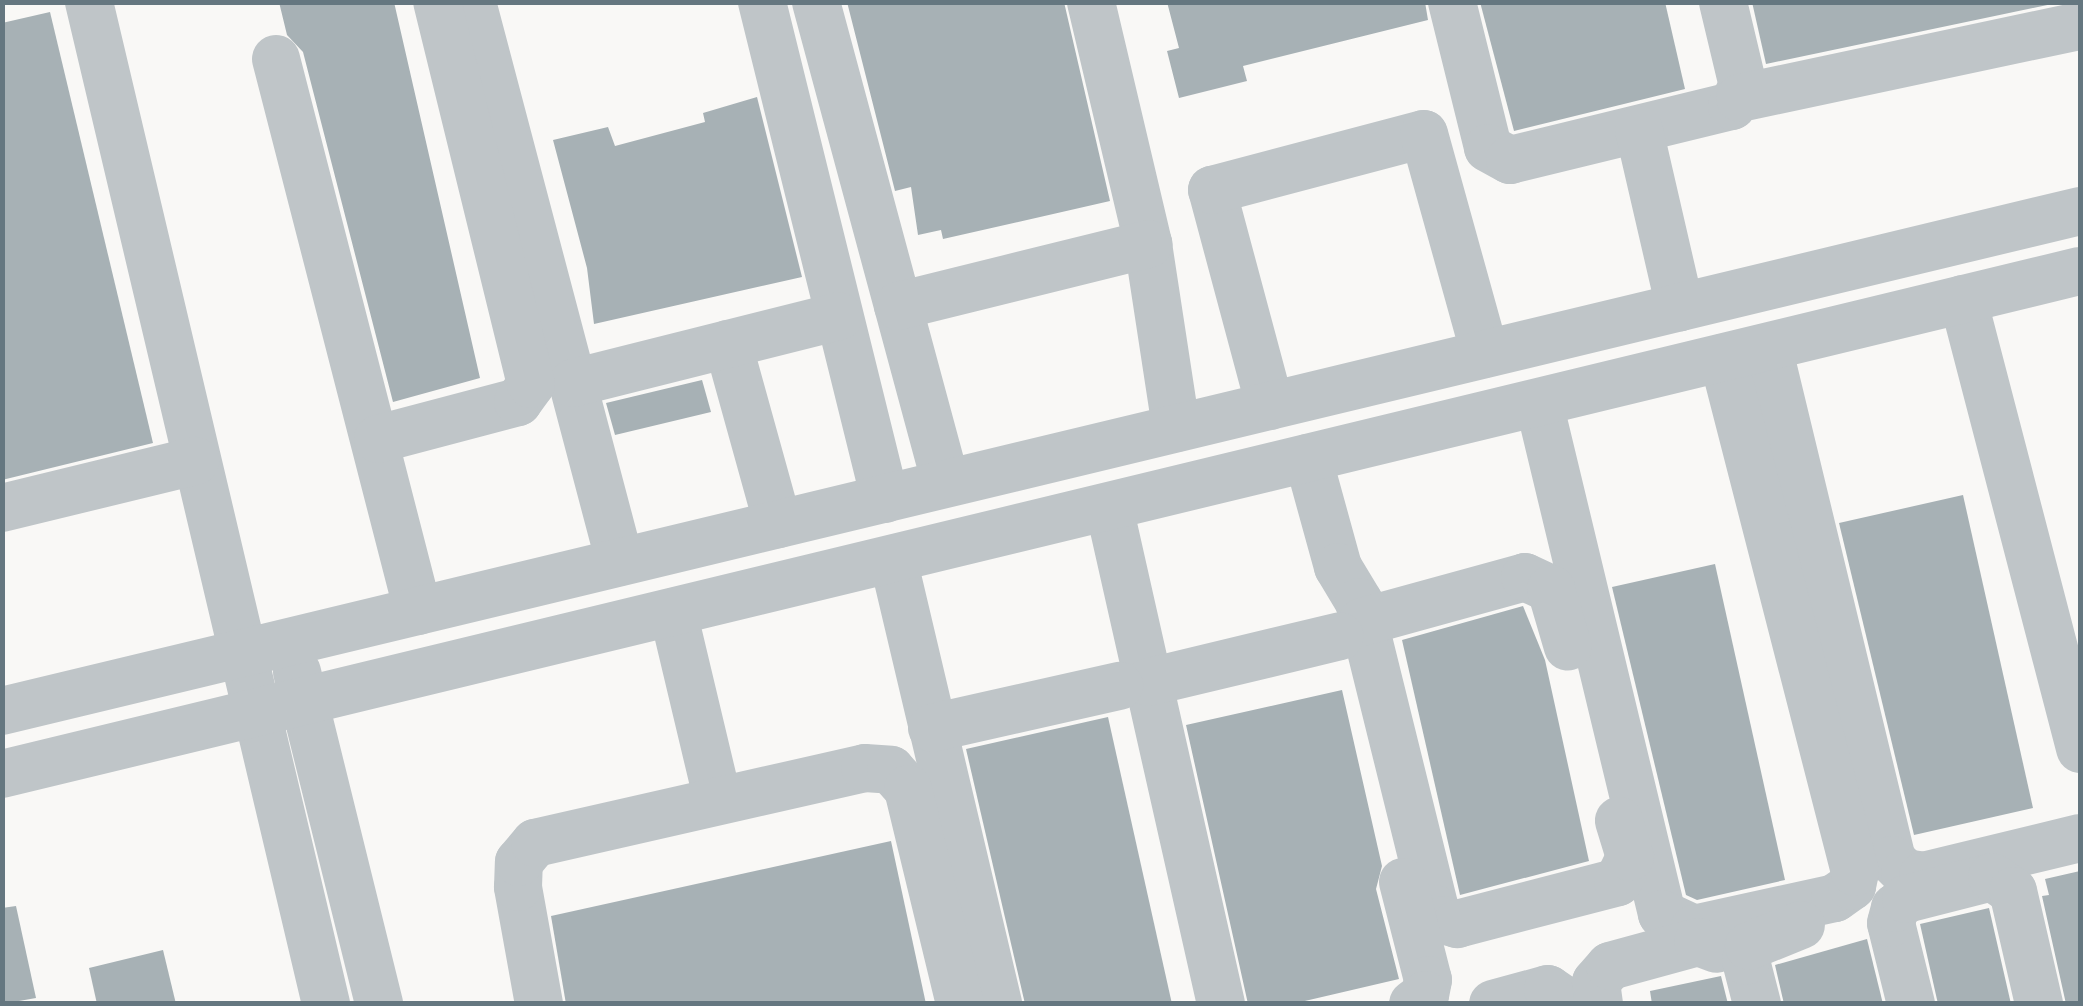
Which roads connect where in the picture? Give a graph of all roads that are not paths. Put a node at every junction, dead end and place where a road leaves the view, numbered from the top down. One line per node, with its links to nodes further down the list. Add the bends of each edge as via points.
1 (89, 2): 29 (street)
2 (437, 2): 27 (street, via 531,384 518,402)
3 (472, 2): 23 (street)
4 (762, 2): 19 (street)
5 (816, 2): 17 (street)
6 (1091, 2): 14 (street)
7 (1452, 2): 12 (street, via 1494,154 1510,160)
8 (1722, 2): 11 (street)
9 (2080, 26): 11 (street)
10 (276, 60): 27 (street)
11 (1740, 98): 12 (street, via 1720,111)
12 (1640, 130): 18 (street)
13 (2080, 211): 18 (street)
14 (1148, 244): 17 (street); 26 (street)
15 (2080, 271): 16 (street)
16 (1963, 299): 21 (street); 47 (street)
17 (898, 306): 30 (street)
18 (1680, 307): 22 (street)
19 (839, 316): 20 (street); 31 (street)
20 (728, 344): 23 (street); 34 (street)
21 (1745, 352): 24 (street); 24 (street, via 1855,872 1848,892 1834,898 1694,929 1662,914); 50 (street, via 1892,860 1922,876)
22 (1485, 354): 25 (street); 25 (street, via 1424,134 1212,190)
23 (573, 383): 36 (street)
24 (1539, 402): 28 (street)
25 (1270, 406): 26 (street)
26 (1176, 428): 30 (street)
27 (378, 439): 37 (street)
28 (1308, 458): 33 (street); 39 (street)
29 (195, 460): 32 (street); 41 (street)
30 (946, 484): 31 (street)
31 (885, 499): 34 (street)
32 (2, 508)
33 (1093, 510): 35 (street); 42 (street)
34 (778, 524): 36 (street)
35 (893, 559): 38 (street); 46 (street)
36 (620, 562): 37 (street)
37 (418, 611): 40 (street)
38 (674, 612): 43 (street); 49 (street)
39 (1351, 629): 39 (street, via 1443,920 1457,924 1511,910 1618,882 1628,872 1630,858 1551,589 1525,577); 42 (street); 59 (street, via 1426,973 1425,996)
40 (290, 642): 41 (street); 43 (street)
41 (242, 653): 44 (street); 45 (street)
42 (1134, 684): 46 (street); 57 (street); 58 (street)
43 (304, 702): 45 (street); 53 (street)
44 (2, 711)
45 (256, 714): 48 (street); 52 (street)
46 (932, 728): 56 (street)
47 (2080, 748)
48 (2, 774)
49 (718, 801): 54 (street, via 535,843 518,862); 55 (street, via 865,768 891,770 908,788)
50 (2080, 838)
51 (2080, 857): 68 (street, via 2048,866 2034,882)
52 (326, 1004)
53 (379, 1004)
54 (539, 1004)
55 (960, 1004)
56 (998, 1004)
57 (1195, 1004)
58 (1221, 1004)
59 (1414, 1004)
60 (1492, 1004): 61 (street, via 1548,989)
61 (1570, 1004)
62 (1599, 1004): 63 (street, via 1596,982 1604,970 1698,942 1720,953)
63 (1732, 1004)
64 (1757, 1004): 65 (street, via 1746,960 1754,940 1844,914 1866,924)
65 (1885, 1004)
66 (1912, 1004): 67 (street, via 1891,923 1895,908 1906,899 1992,877 2013,892)
67 (2039, 1004)
68 (2062, 1004)

